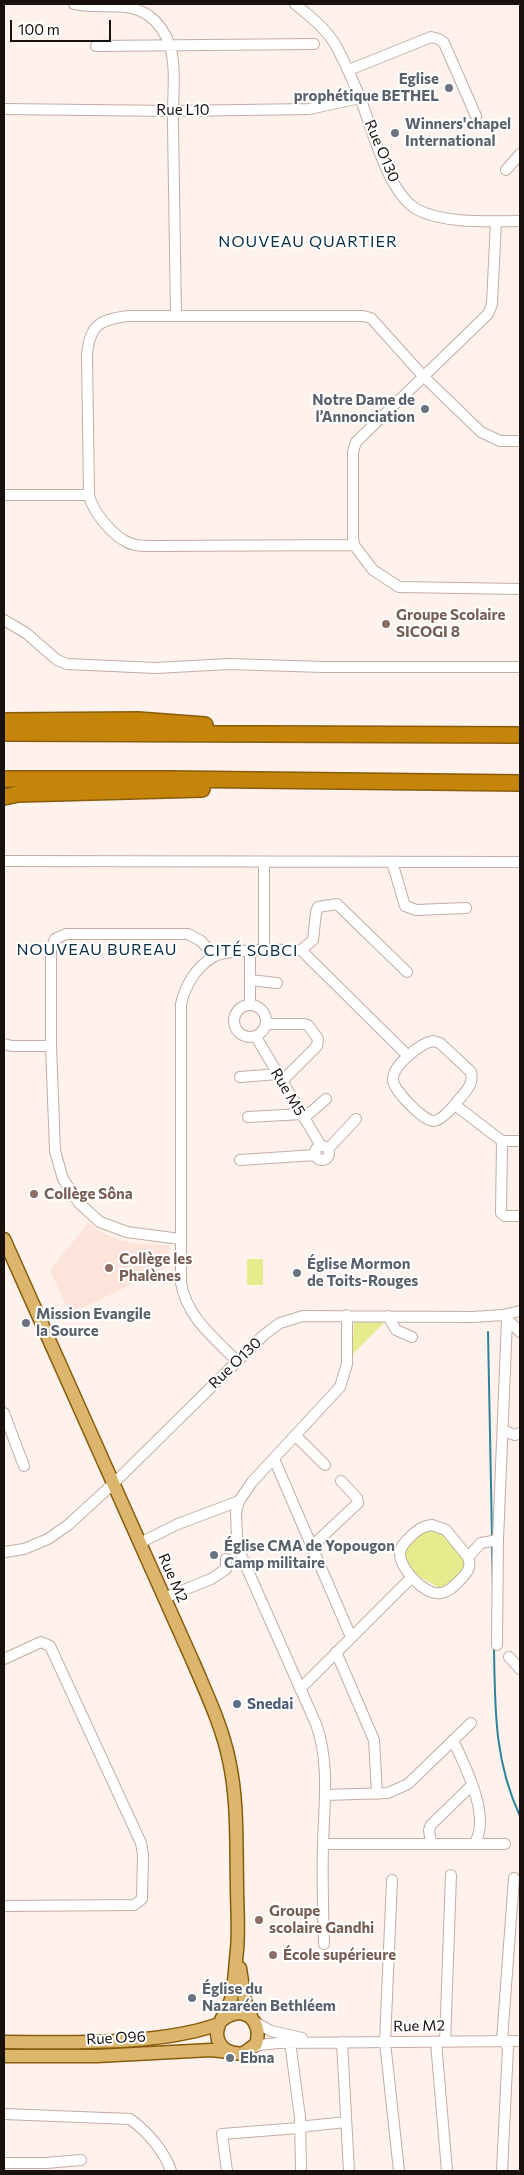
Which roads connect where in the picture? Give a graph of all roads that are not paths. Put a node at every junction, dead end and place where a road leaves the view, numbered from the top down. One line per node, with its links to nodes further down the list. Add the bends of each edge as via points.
1 (74, 4): 3 (street)
2 (295, 4): 7 (street, Rue O130, via 324,28)
3 (118, 5): 6 (street, via 148,15 165,34)
4 (314, 44): 6 (street)
5 (96, 46): 6 (street)
6 (170, 46): 10 (street, via 174,71)
7 (349, 70): 8 (street, Rue O130); 11 (street, via 431,37 439,38)
8 (360, 98): 10 (street, Rue L10, via 309,109); 14 (street, Rue O130, via 395,184 410,204 431,216)
9 (4, 109): 10 (street, Rue L10)
10 (172, 111): 16 (street)
11 (476, 116)
12 (520, 154): 13 (street)
13 (506, 170)
14 (496, 221): 15 (street, Rue O130); 17 (street, via 492,304 488,314)
15 (520, 221)
16 (176, 315): 17 (street, via 363,316 370,318); 20 (street, via 109,318 94,327 88,341 87,356)
17 (424, 377): 18 (street, via 481,432 500,441); 21 (street, via 356,442 353,452)
18 (520, 440)
19 (4, 495): 20 (street)
20 (88, 495): 21 (street, via 97,514 108,526 125,541 138,545)
21 (354, 545): 22 (street, via 373,570 399,587)
22 (520, 589)
23 (4, 620): 24 (street, via 26,632 57,660 67,664 156,668 229,664)
24 (520, 667)
25 (4, 721): 26 (highway, via 138,720)
26 (318, 733): 27 (highway); 28 (highway)
27 (9, 734)
28 (520, 735)
29 (9, 779): 30 (highway)
30 (316, 782): 32 (highway); 34 (highway)
31 (520, 783): 32 (highway)
32 (482, 784): 33 (highway)
33 (520, 788)
34 (4, 797)
35 (4, 861): 36 (street)
36 (264, 862): 37 (street); 41 (street)
37 (392, 862): 38 (street); 39 (street, via 405,906 416,910)
38 (520, 862)
39 (466, 908)
40 (250, 950): 41 (street); 43 (street); 45 (street)
41 (264, 950): 42 (street)
42 (301, 950): 44 (street, via 313,940 318,907 337,904); 52 (street)
43 (214, 956): 51 (street, via 201,941 188,934 66,934 55,939 51,950); 65 (street, via 190,980 181,1004)
44 (407, 972)
45 (250, 980): 46 (street); 47 (street)
46 (277, 983)
47 (250, 1005): 48 (street, via 264,1013); 49 (street, via 242,1007 234,1015 234,1026 240,1035)
48 (266, 1024): 49 (street, via 264,1031); 54 (street, via 308,1025 318,1039 317,1046)
49 (256, 1037): 54 (street, Rue M5)
50 (4, 1044): 51 (street)
51 (50, 1046): 65 (street, via 55,1151 63,1179 79,1203 100,1222 127,1232)
52 (408, 1056): 56 (street, via 394,1072 394,1086 423,1118 438,1120); 56 (street, via 433,1041 440,1043 471,1072 471,1085)
53 (240, 1077): 54 (street)
54 (280, 1077): 57 (street, Rue M5)
55 (326, 1098): 57 (street)
56 (455, 1105): 60 (street)
57 (303, 1116): 58 (street); 62 (street, Rue M5)
58 (248, 1117)
59 (356, 1119): 62 (street)
60 (502, 1141): 61 (street); 64 (street, via 500,1213)
61 (520, 1141)
62 (321, 1150): 63 (street)
63 (240, 1160)
64 (520, 1216)
65 (180, 1238): 73 (street, via 180,1283 184,1299 194,1316)
66 (4, 1239): 82 (main road, Rue M2)
67 (520, 1311): 70 (street, Rue O130)
68 (347, 1315): 69 (street, Rue O130); 73 (street, Rue O130, via 303,1316 280,1323); 77 (street, via 347,1364 340,1387)
69 (388, 1316): 70 (street, Rue O130); 72 (street, via 396,1330)
70 (505, 1318): 71 (street); 75 (street)
71 (520, 1332)
72 (412, 1337)
73 (237, 1361): 82 (street, Rue O130)
74 (4, 1414): 80 (street)
75 (504, 1431): 76 (street, via 515,1435); 84 (street)
76 (520, 1433)
77 (296, 1436): 78 (street); 79 (street)
78 (274, 1459): 83 (street); 86 (street)
79 (325, 1465)
80 (24, 1466)
81 (341, 1481): 86 (street, via 358,1503)
82 (114, 1483): 85 (main road, Rue M2); 87 (street, Rue O130, via 48,1539 24,1549)
83 (239, 1501): 85 (street, via 178,1524); 98 (street, via 236,1525 241,1555)
84 (494, 1540): 88 (street, via 481,1543); 93 (street)
85 (140, 1543): 91 (main road, Rue M2)
86 (312, 1546): 92 (street)
87 (4, 1552)
88 (468, 1557): 90 (street, via 468,1572 446,1592 431,1592); 90 (street, via 446,1530 440,1526 425,1526 406,1540 401,1548 402,1563)
89 (226, 1559): 91 (street, via 226,1568 211,1579)
90 (411, 1578): 92 (street)
91 (164, 1598): 113 (main road, Rue M2, via 216,1717 229,1759 236,1812)
92 (351, 1637): 94 (street)
93 (498, 1645)
94 (336, 1652): 98 (street); 102 (street, via 374,1740)
95 (509, 1657): 97 (street)
96 (4, 1659): 111 (street, via 41,1642 50,1646 143,1854 142,1899 134,1904)
97 (520, 1669)
98 (300, 1689): 103 (street, via 323,1745)
99 (471, 1723): 100 (street)
100 (453, 1740): 101 (street); 102 (street, via 408,1784)
101 (472, 1785): 105 (street, via 431,1825 428,1830); 106 (street, via 481,1818 479,1836)
102 (377, 1794): 103 (street)
103 (325, 1795): 104 (street)
104 (323, 1844): 105 (street); 112 (street)
105 (431, 1844): 106 (street)
106 (474, 1844): 107 (street)
107 (505, 1844)
108 (451, 1875): 123 (street)
109 (514, 1878): 116 (street)
110 (392, 1880): 122 (street)
111 (4, 1906)
112 (324, 1944)
113 (237, 1948): 114 (main road, via 245,2001); 115 (main road, via 231,1997)
114 (254, 2020): 115 (main road, via 240,2013 226,2016); 120 (street, via 271,2030); 124 (main road, via 258,2037)
115 (220, 2022): 118 (main road, Rue O96, via 191,2032 160,2037); 125 (main road, via 218,2040)
116 (502, 2040): 117 (street, Rue M2); 123 (street, Rue M2); 138 (street, via 508,2047)
117 (520, 2041)
118 (4, 2042)
119 (290, 2042): 120 (street); 124 (street, via 268,2043); 129 (street)
120 (318, 2042): 121 (street, Rue M2)
121 (342, 2042): 122 (street, Rue M2); 128 (street)
122 (385, 2042): 123 (street, Rue M2); 136 (street)
123 (440, 2042): 137 (street)
124 (251, 2049): 125 (main road, via 236,2054)
125 (229, 2052): 126 (main road, Rue O96)
126 (4, 2056)
127 (4, 2114): 132 (street, via 130,2119 161,2150)
128 (346, 2122): 129 (street); 135 (street)
129 (299, 2128): 133 (street, via 222,2134); 134 (street)
130 (81, 2160): 131 (street)
131 (4, 2163)
132 (171, 2171)
133 (226, 2171)
134 (301, 2171)
135 (349, 2171)
136 (398, 2171)
137 (447, 2171)
138 (502, 2171)

